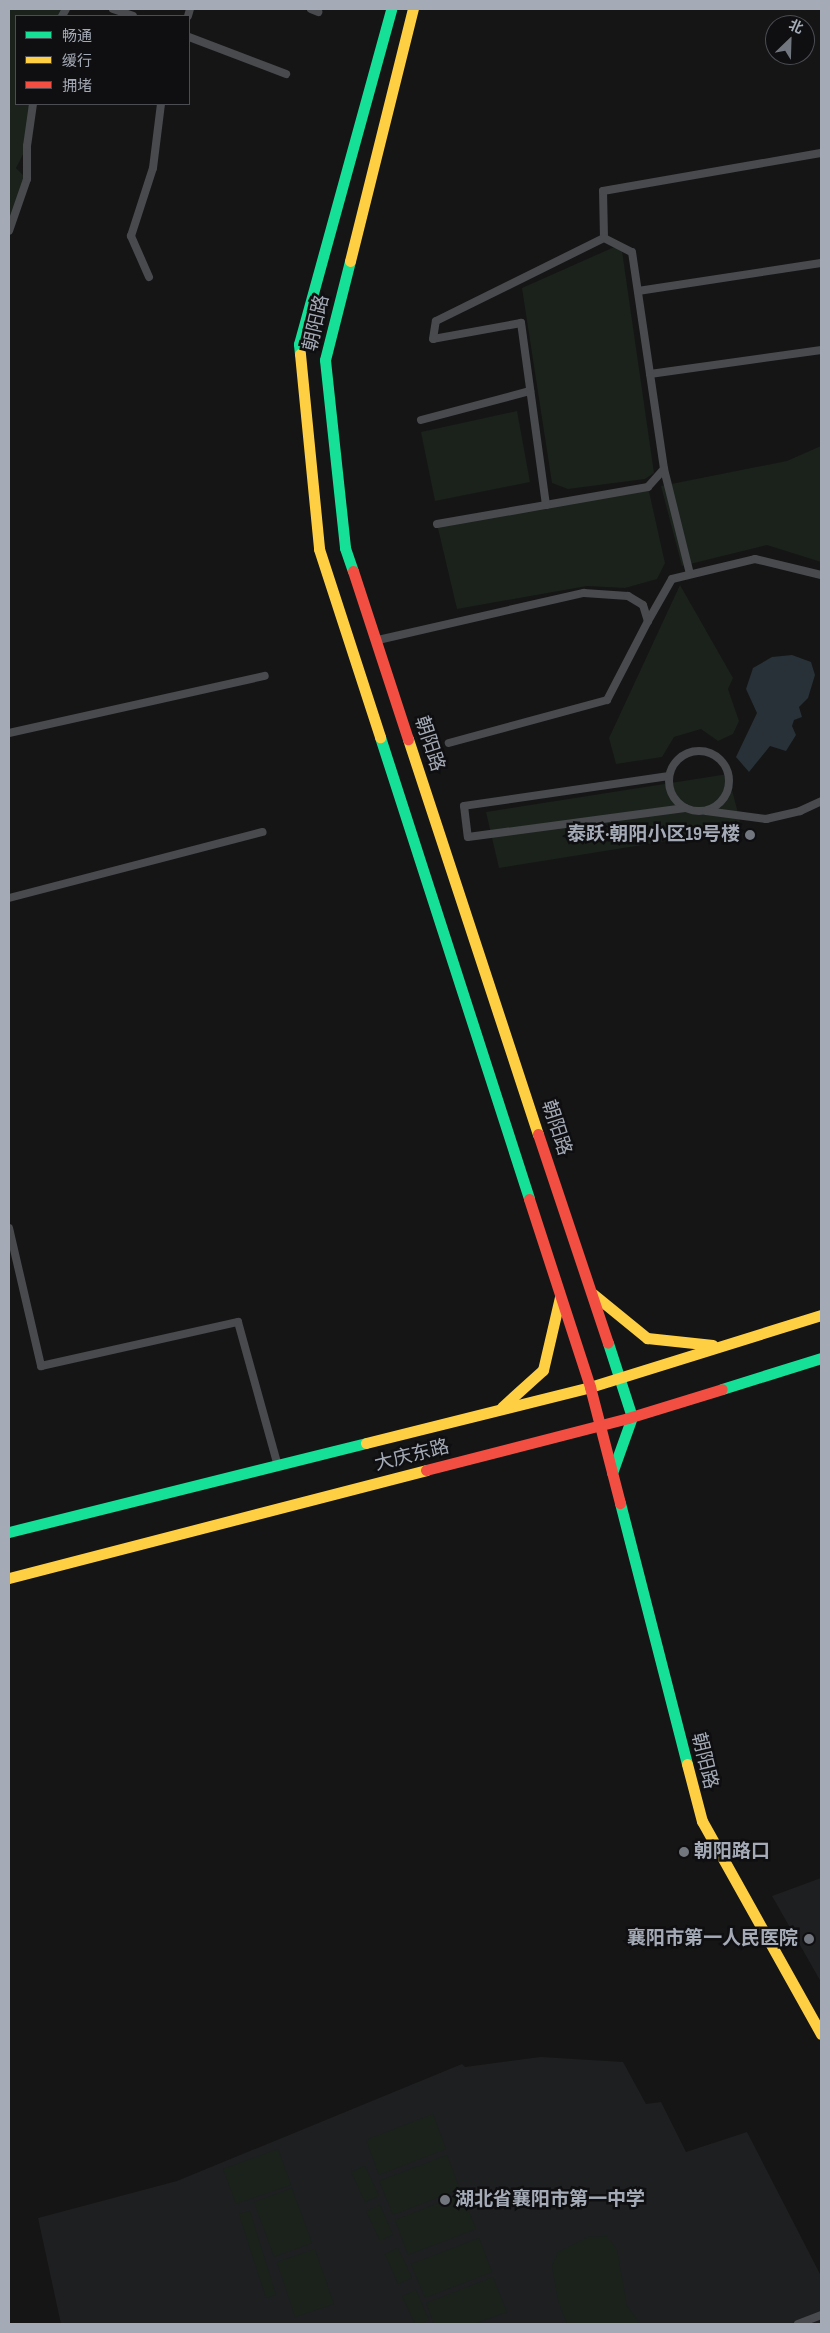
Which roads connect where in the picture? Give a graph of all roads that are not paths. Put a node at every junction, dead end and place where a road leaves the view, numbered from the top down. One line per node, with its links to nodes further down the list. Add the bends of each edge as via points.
1 (113, 9): 4 (lane)
2 (391, 9): 37 (main road, 朝阳路, via 299,344 319,549)
3 (413, 9): 25 (main road, 朝阳路, via 325,360 345,548)
4 (130, 15)
5 (190, 37): 6 (lane)
6 (286, 74)
7 (33, 105): 10 (lane, via 27,146 27,179)
8 (161, 105): 13 (lane, via 153,168 131,236)
9 (821, 154): 11 (lane, via 603,191)
10 (9, 231)
11 (604, 238): 14 (lane, via 632,252); 17 (lane, via 436,321 433,339 521,323)
12 (821, 264): 14 (lane)
13 (149, 277)
14 (638, 291): 16 (lane)
15 (821, 350): 16 (lane)
16 (650, 374): 19 (lane)
17 (530, 391): 18 (lane); 20 (lane)
18 (421, 420)
19 (664, 469): 20 (lane, via 648,487); 22 (lane)
20 (546, 504): 21 (lane)
21 (438, 524)
22 (690, 574): 23 (lane, via 755,559); 24 (lane, via 672,579)
23 (821, 575)
24 (648, 621): 25 (lane, via 643,605 628,596 584,593); 28 (lane, via 607,700)
25 (376, 640): 36 (main road, 朝阳路)
26 (265, 676): 27 (lane)
27 (9, 733)
28 (449, 743)
29 (669, 776): 31 (lane, via 673,796); 31 (lane, via 464,806 468,837); 32 (lane, via 687,753 702,751 717,756 729,772 729,787 723,800)
30 (821, 801): 32 (lane, via 800,811 766,820)
31 (685, 808): 32 (lane)
32 (706, 811)
33 (263, 832): 34 (lane)
34 (9, 898)
35 (9, 1228): 46 (lane, via 41,1366 238,1322)
36 (593, 1294): 39 (main road, via 647,1338); 41 (main road, 朝阳路)
37 (560, 1296): 42 (main road, 朝阳路); 43 (main road, via 543,1370)
38 (821, 1315): 39 (main road, 大庆东路)
39 (722, 1346): 41 (main road, 大庆东路)
40 (821, 1358): 44 (main road, 大庆东路)
41 (621, 1378): 42 (main road, 大庆东路); 44 (main road, 朝阳路)
42 (590, 1387): 43 (main road, 大庆东路); 45 (main road, 朝阳路)
43 (499, 1410): 46 (main road, 大庆东路)
44 (632, 1417): 45 (main road, 大庆东路); 47 (main road)
45 (600, 1426): 47 (main road, 朝阳路); 49 (main road, 大庆东路)
46 (277, 1465): 48 (main road, 大庆东路)
47 (612, 1473): 50 (main road, 朝阳路, via 702,1821)
48 (9, 1532)
49 (9, 1578)
50 (821, 2034)
51 (821, 2315): 52 (lane)
52 (798, 2324)

